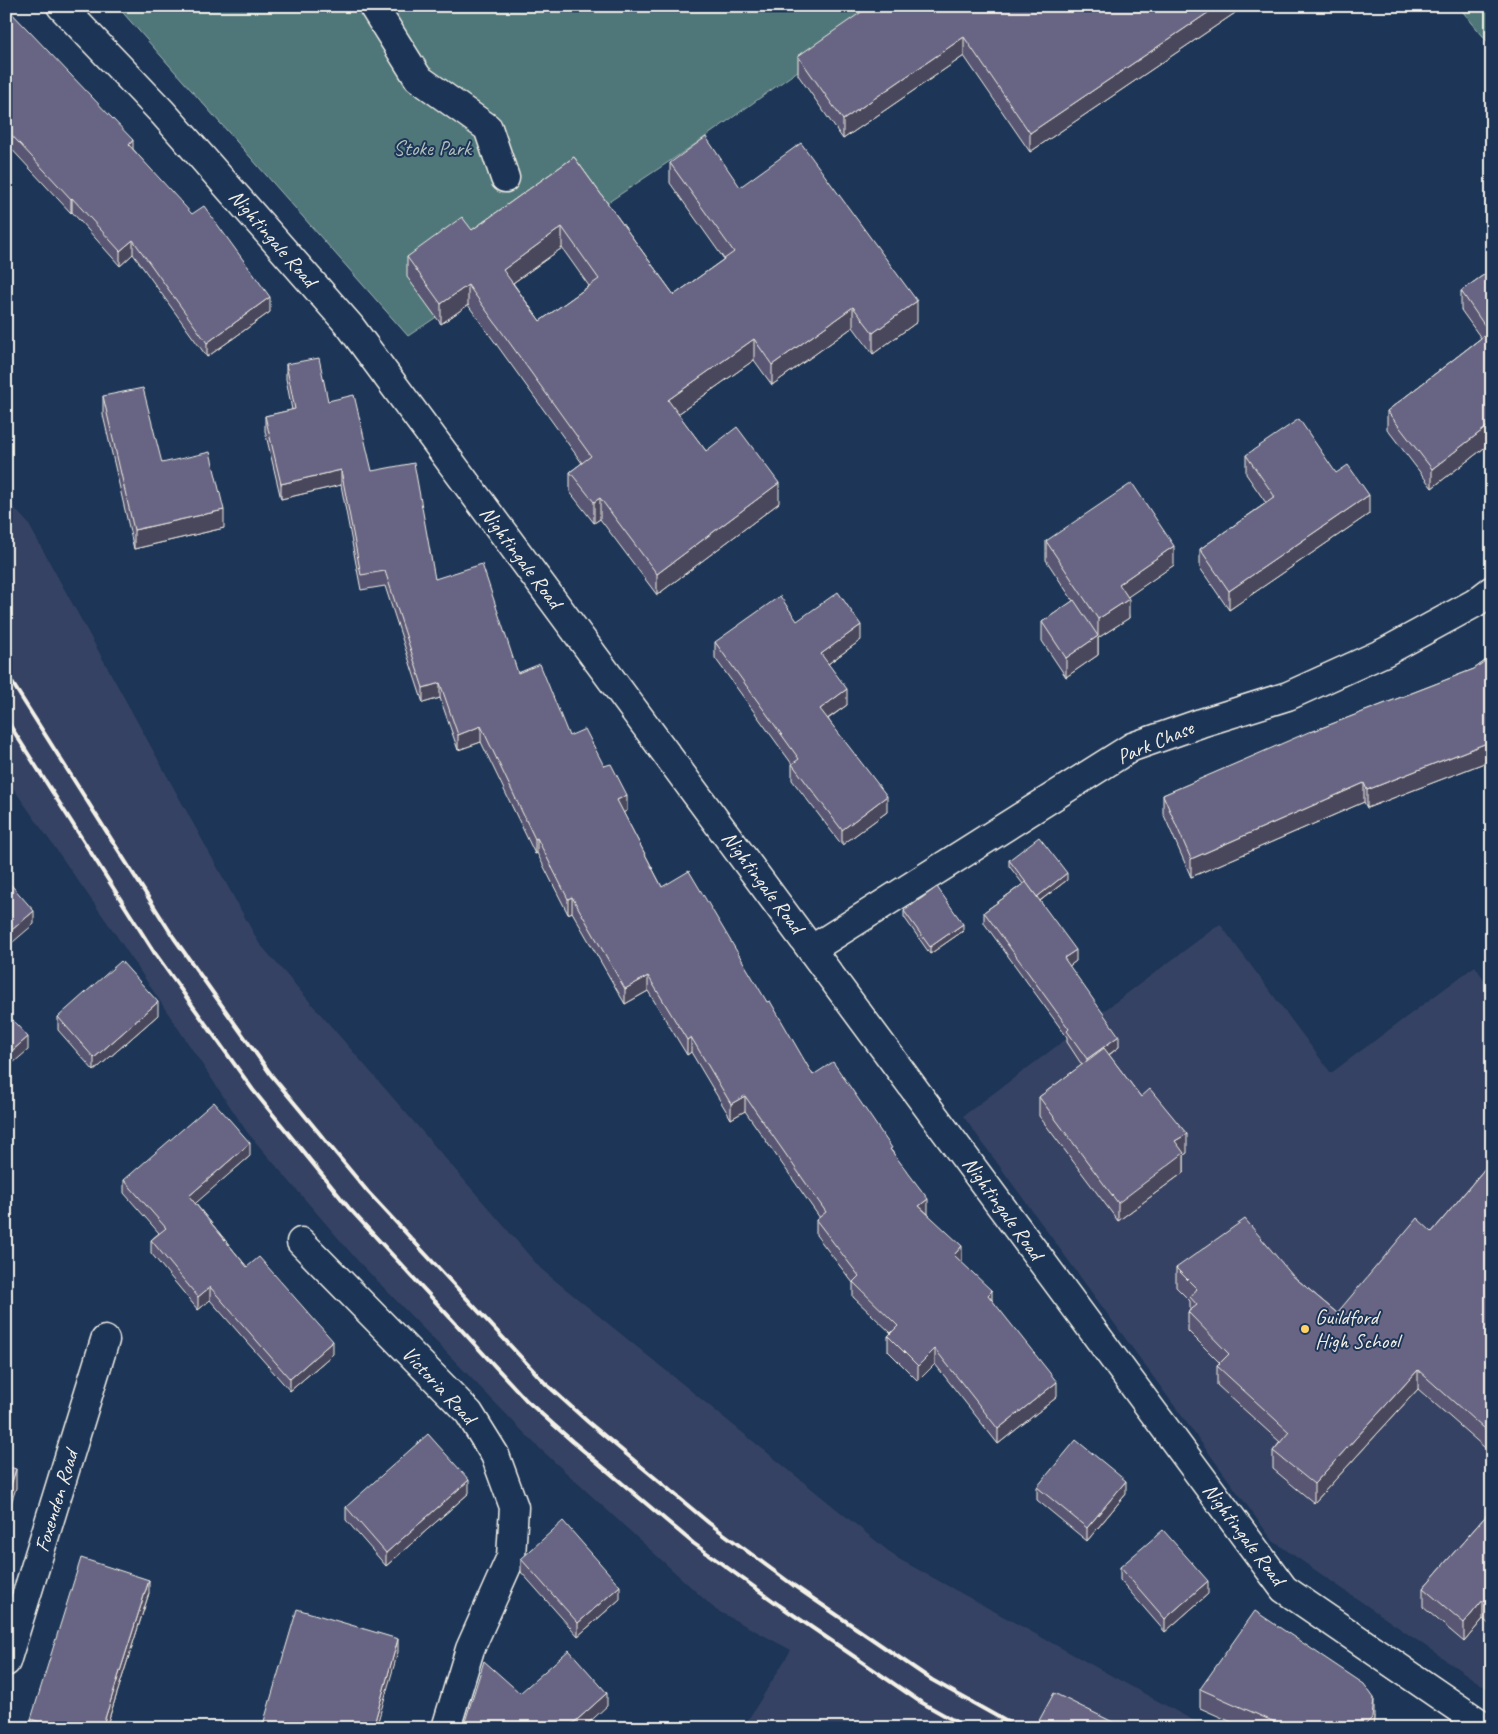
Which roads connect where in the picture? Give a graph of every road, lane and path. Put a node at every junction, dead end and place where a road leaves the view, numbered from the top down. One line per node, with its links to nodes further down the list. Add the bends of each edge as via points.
1 (61, 6): 5 (street, Nightingale Road, via 163,113 350,326)
2 (373, 6): 3 (street, via 418,78 488,128)
3 (505, 178)
4 (1492, 590): 5 (street, Park Chase, via 1475,603 1385,652 1288,696 1132,747)
5 (812, 949): 10 (street, Nightingale Road, via 1284,1589)
6 (302, 1242): 9 (street, Victoria Road, via 468,1413 495,1455 514,1507 511,1557 470,1649)
7 (105, 1340): 8 (street, Foxenden Road)
8 (6, 1662)
9 (446, 1728)
10 (1487, 1728)

